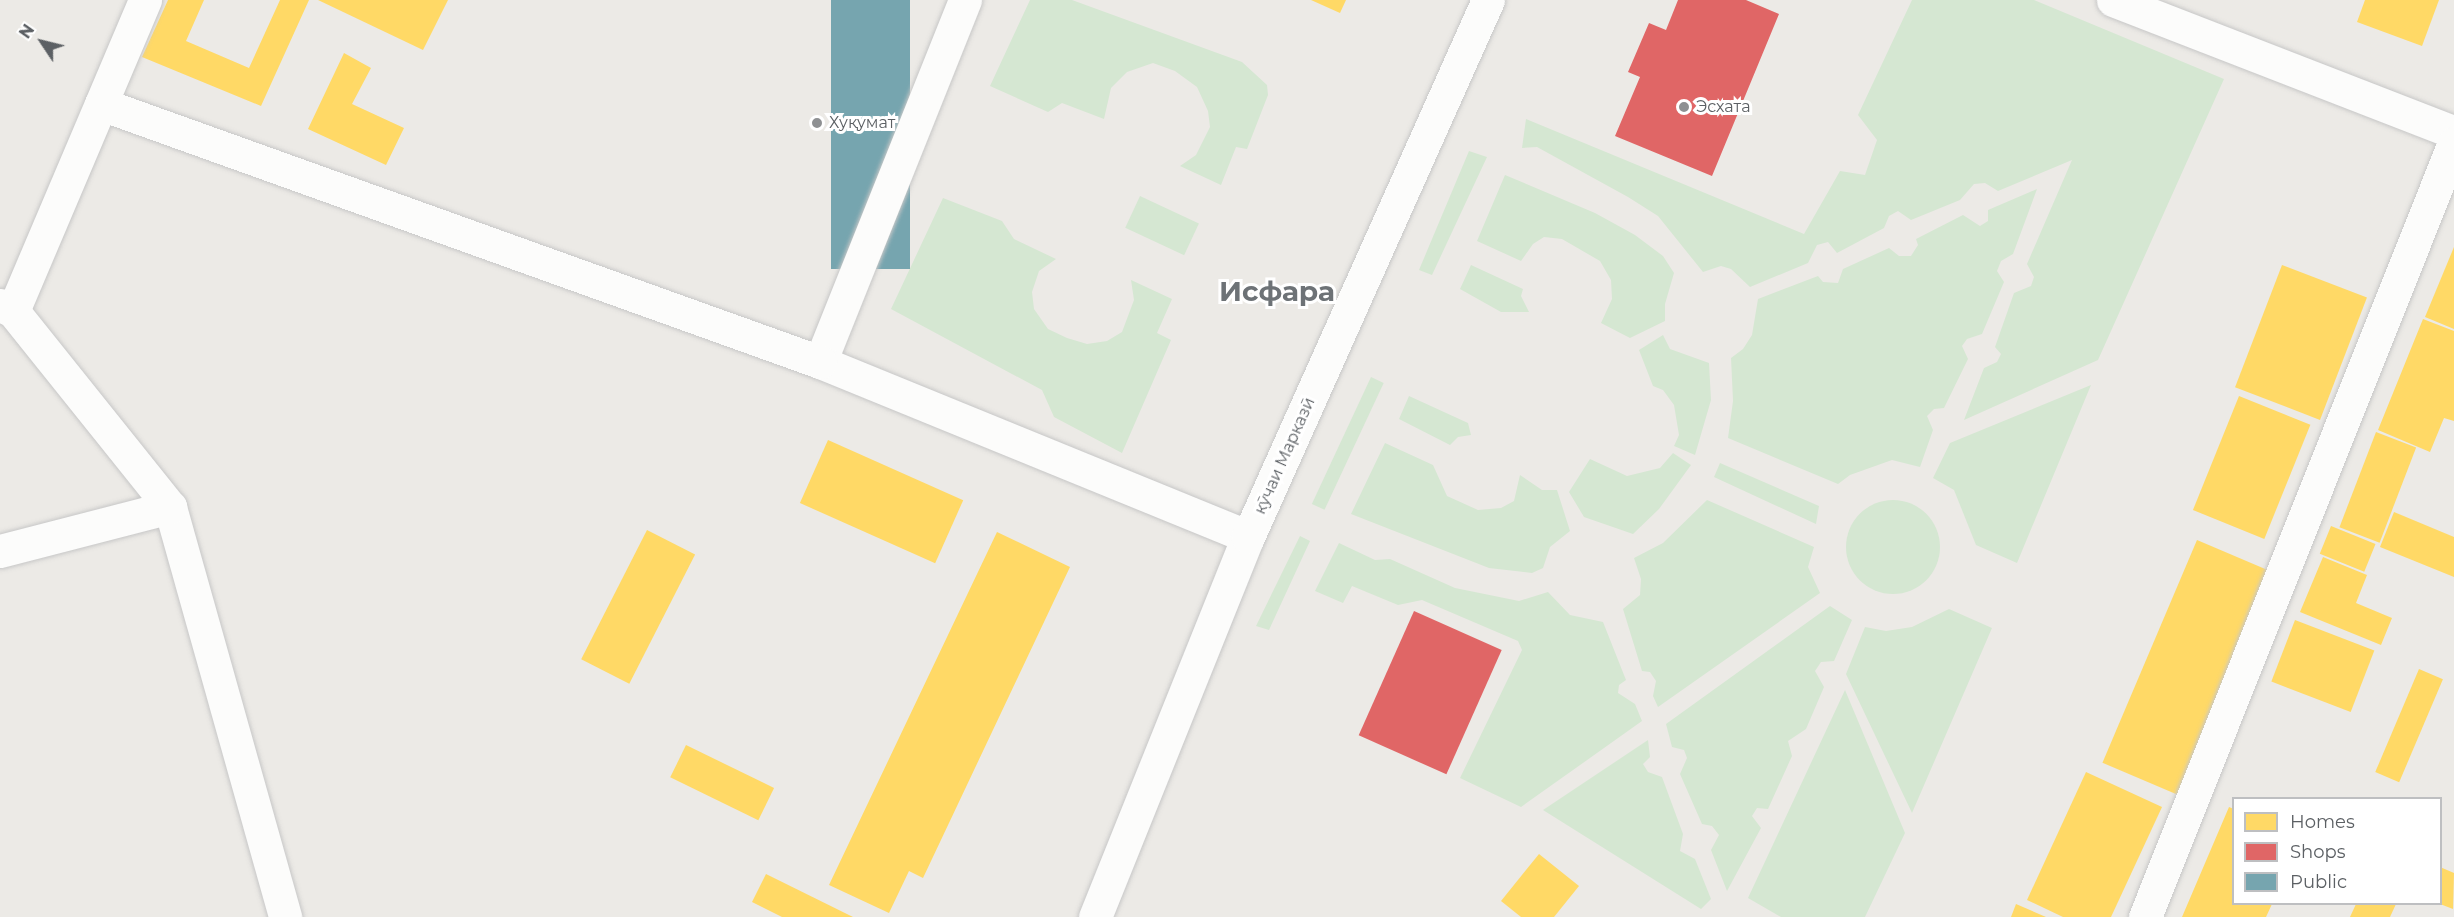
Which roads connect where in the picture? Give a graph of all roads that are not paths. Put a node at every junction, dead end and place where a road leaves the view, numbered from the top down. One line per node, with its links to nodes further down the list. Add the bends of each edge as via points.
1 (145, 0): 5 (street)
2 (965, 0): 9 (street)
3 (1488, 0): 11 (street, кӯчаи Марказӣ)
4 (2113, 0): 6 (street)
5 (101, 104): 8 (street); 9 (street)
6 (2454, 132)
7 (2454, 143): 15 (street)
8 (6, 308): 10 (street)
9 (820, 362): 11 (street)
10 (170, 507): 12 (street); 13 (street)
11 (1248, 537): 14 (street, кӯчаи Марказӣ)
12 (0, 551)
13 (280, 916)
14 (1095, 917)
15 (2145, 917)

